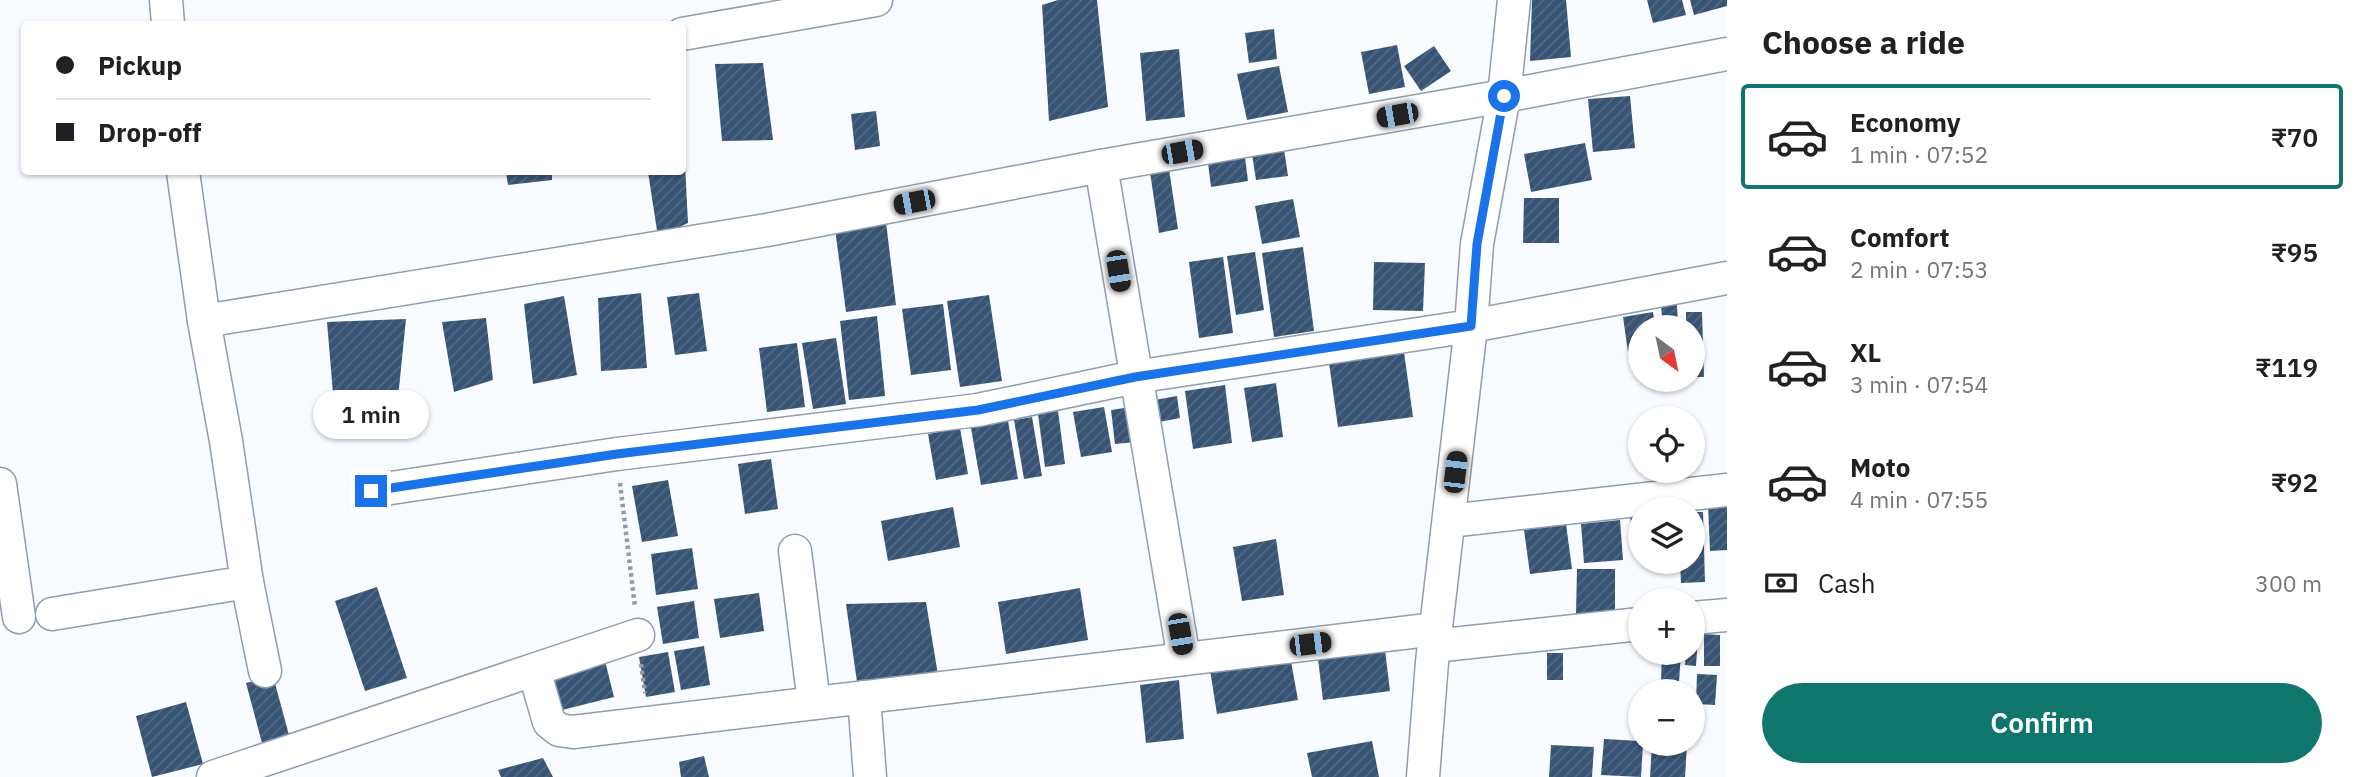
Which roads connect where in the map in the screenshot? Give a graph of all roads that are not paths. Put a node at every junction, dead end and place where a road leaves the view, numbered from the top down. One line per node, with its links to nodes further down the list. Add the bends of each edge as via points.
1 (166, 0): 4 (street)
2 (876, 0): 5 (street)
3 (1514, 0): 7 (street)
4 (168, 21)
5 (686, 33)
6 (1727, 54): 7 (street)
7 (1504, 96): 8 (street); 12 (street, via 1477,244)
8 (1101, 166): 11 (street, via 766,230); 13 (street)
9 (183, 175): 11 (street)
10 (1727, 278): 12 (street)
11 (204, 321): 19 (street)
12 (1471, 326): 13 (street); 17 (street)
13 (1135, 377): 16 (street, via 978,410 617,454); 27 (street)
14 (0, 484): 22 (street)
15 (1727, 490): 17 (street)
16 (371, 491)
17 (1450, 521): 26 (street)
18 (795, 551): 31 (street)
19 (247, 582): 20 (street); 29 (street)
20 (52, 614)
21 (1727, 615): 23 (street)
22 (19, 617)
23 (1705, 617)
24 (1628, 625): 26 (street)
25 (638, 635): 28 (street)
26 (1435, 638): 27 (street); 34 (street)
27 (1184, 659): 30 (street)
28 (534, 670): 31 (street, via 549,722 559,730 573,732); 32 (street)
29 (265, 671)
30 (864, 697): 31 (street); 33 (street)
31 (814, 703)
32 (213, 777)
33 (870, 777)
34 (1423, 777)

